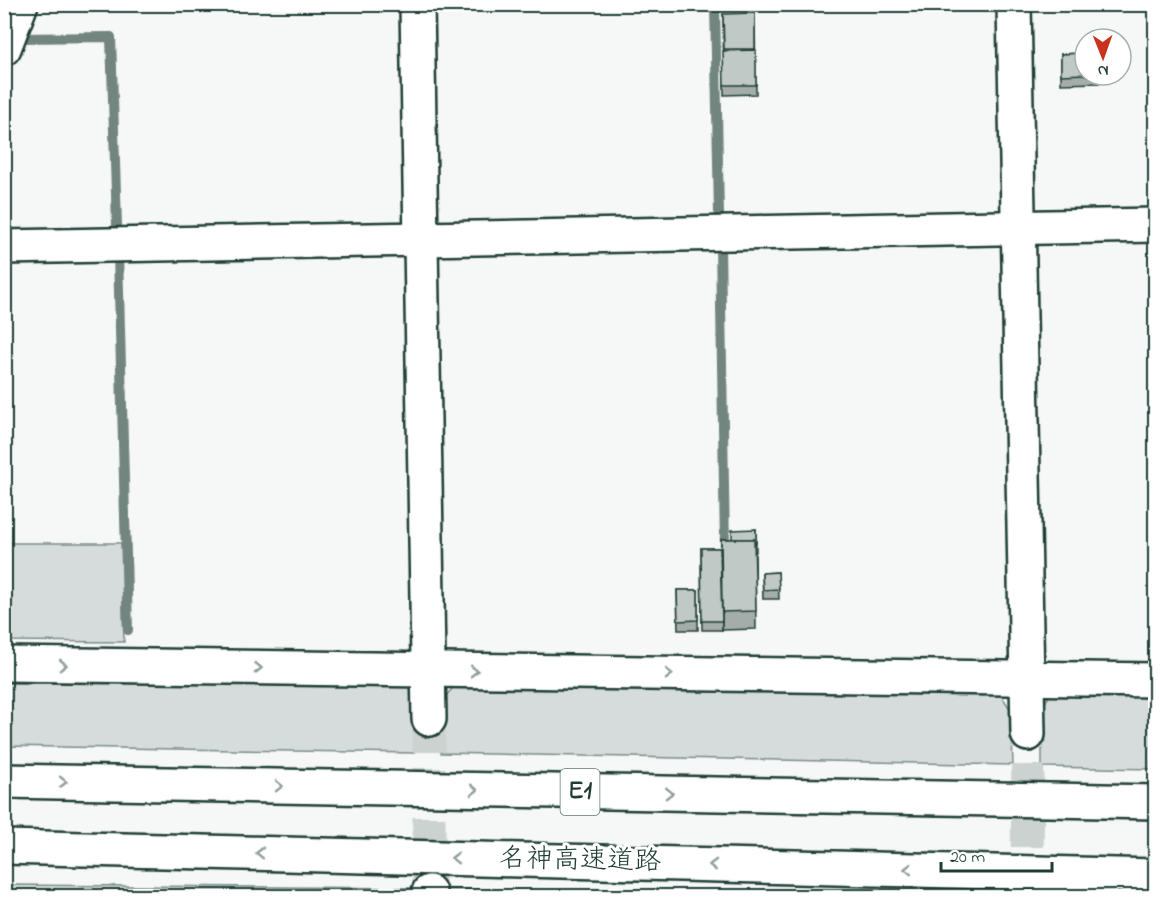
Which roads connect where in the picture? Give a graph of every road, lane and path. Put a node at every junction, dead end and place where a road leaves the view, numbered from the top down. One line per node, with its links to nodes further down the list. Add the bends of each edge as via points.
1 (21, 4): 4 (main road)
2 (417, 4): 7 (main road)
3 (1014, 4): 6 (main road)
4 (4, 48)
5 (1155, 225): 6 (main road)
6 (1018, 228): 7 (main road); 11 (main road)
7 (421, 239): 8 (main road); 10 (main road)
8 (4, 247)
9 (4, 664): 10 (main road, one-way to 10)
10 (428, 670): 11 (main road, one-way to 11); 13 (main road)
11 (1028, 679): 12 (main road); 14 (main road)
12 (1155, 680)
13 (429, 719)
14 (1028, 734)
15 (4, 781): 16 (main road, E1, one-way to 16)
16 (1155, 802)
17 (4, 847): 18 (main road, 名神高速道路, one-way to 17)
18 (1155, 876)

